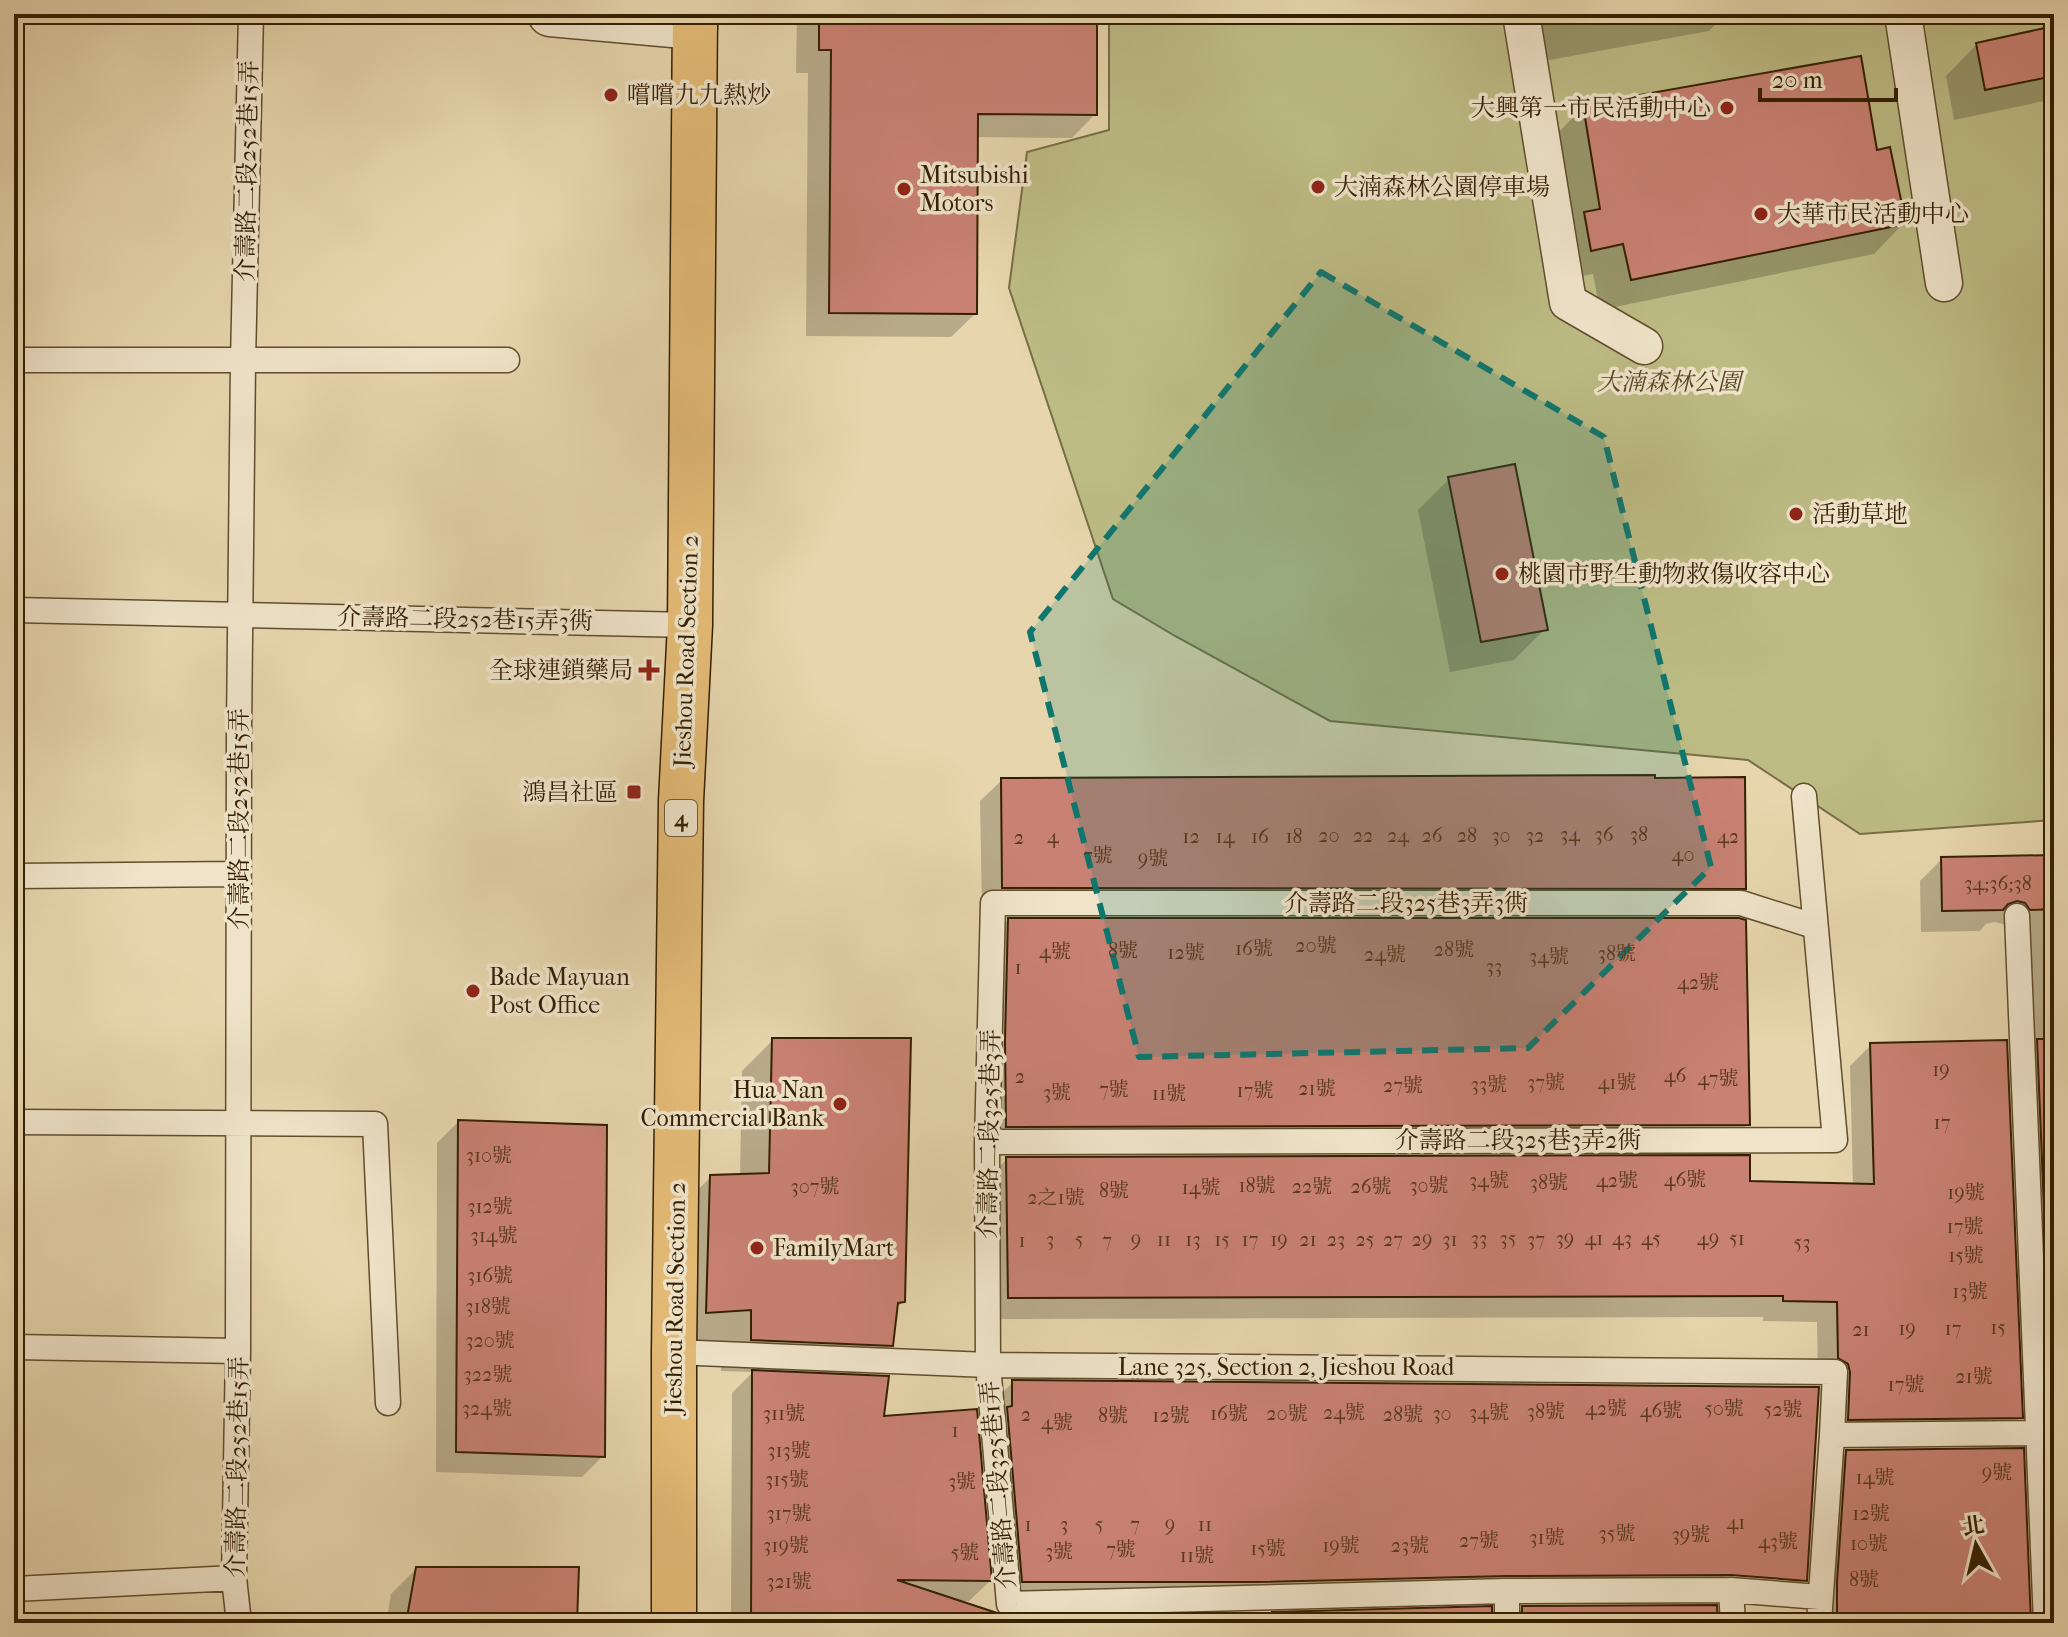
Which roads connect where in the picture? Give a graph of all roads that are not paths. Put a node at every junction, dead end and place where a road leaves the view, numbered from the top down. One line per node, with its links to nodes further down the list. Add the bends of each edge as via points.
1 (251, 14): 10 (lane, 介壽路二段252巷15弄)
2 (550, 14): 5 (street)
3 (1521, 14): 7 (street, via 1568,302)
4 (1903, 14): 6 (street)
5 (695, 21): 13 (main road, Jieshou Road Section 2 / 4)
6 (1944, 283)
7 (1644, 346)
8 (14, 360): 10 (lane)
9 (507, 360): 10 (lane)
10 (243, 361): 12 (lane, 介壽路二段252巷15弄)
11 (14, 610): 12 (lane, 介壽路二段252巷15弄3衖)
12 (240, 613): 13 (lane, 介壽路二段252巷15弄3衖); 15 (lane, 介壽路二段252巷15弄)
13 (690, 625): 25 (main road, Jieshou Road Section 2 / 4, via 681,801)
14 (1804, 796): 19 (lane)
15 (238, 874): 16 (lane); 21 (lane, 介壽路二段252巷15弄)
16 (14, 876)
17 (993, 903): 19 (lane, 介壽路二段325巷3弄3衖, via 1741,903); 22 (lane, 介壽路二段325巷3弄)
18 (2017, 916): 28 (lane)
19 (1814, 926): 22 (lane, 介壽路二段325巷3弄2衖, via 1835,1140)
20 (14, 1122): 21 (lane)
21 (239, 1123): 24 (lane, 介壽路二段252巷15弄); 27 (lane, via 375,1124)
22 (987, 1142): 26 (lane, 介壽路二段325巷3弄)
23 (14, 1347): 24 (lane)
24 (238, 1351): 30 (lane, 介壽路二段252巷15弄)
25 (674, 1352): 26 (lane, Lane 325, Section 2, Jieshou Road); 36 (main road, Jieshou Road Section 2 / 4)
26 (988, 1365): 29 (lane, Lane 325, Section 2, Jieshou Road, via 1835,1372); 33 (lane, 介壽路二段325巷1弄, via 1009,1604)
27 (388, 1403)
28 (2040, 1433): 29 (lane); 40 (lane)
29 (1832, 1435): 34 (lane)
30 (234, 1578): 31 (lane); 35 (lane, 介壽路二段252巷15弄)
31 (14, 1589)
32 (1731, 1590): 33 (lane); 34 (lane); 38 (lane)
33 (1507, 1591): 37 (lane)
34 (1819, 1597): 39 (lane)
35 (239, 1623)
36 (674, 1623)
37 (1507, 1623)
38 (1733, 1623)
39 (1819, 1623)
40 (2046, 1623)

